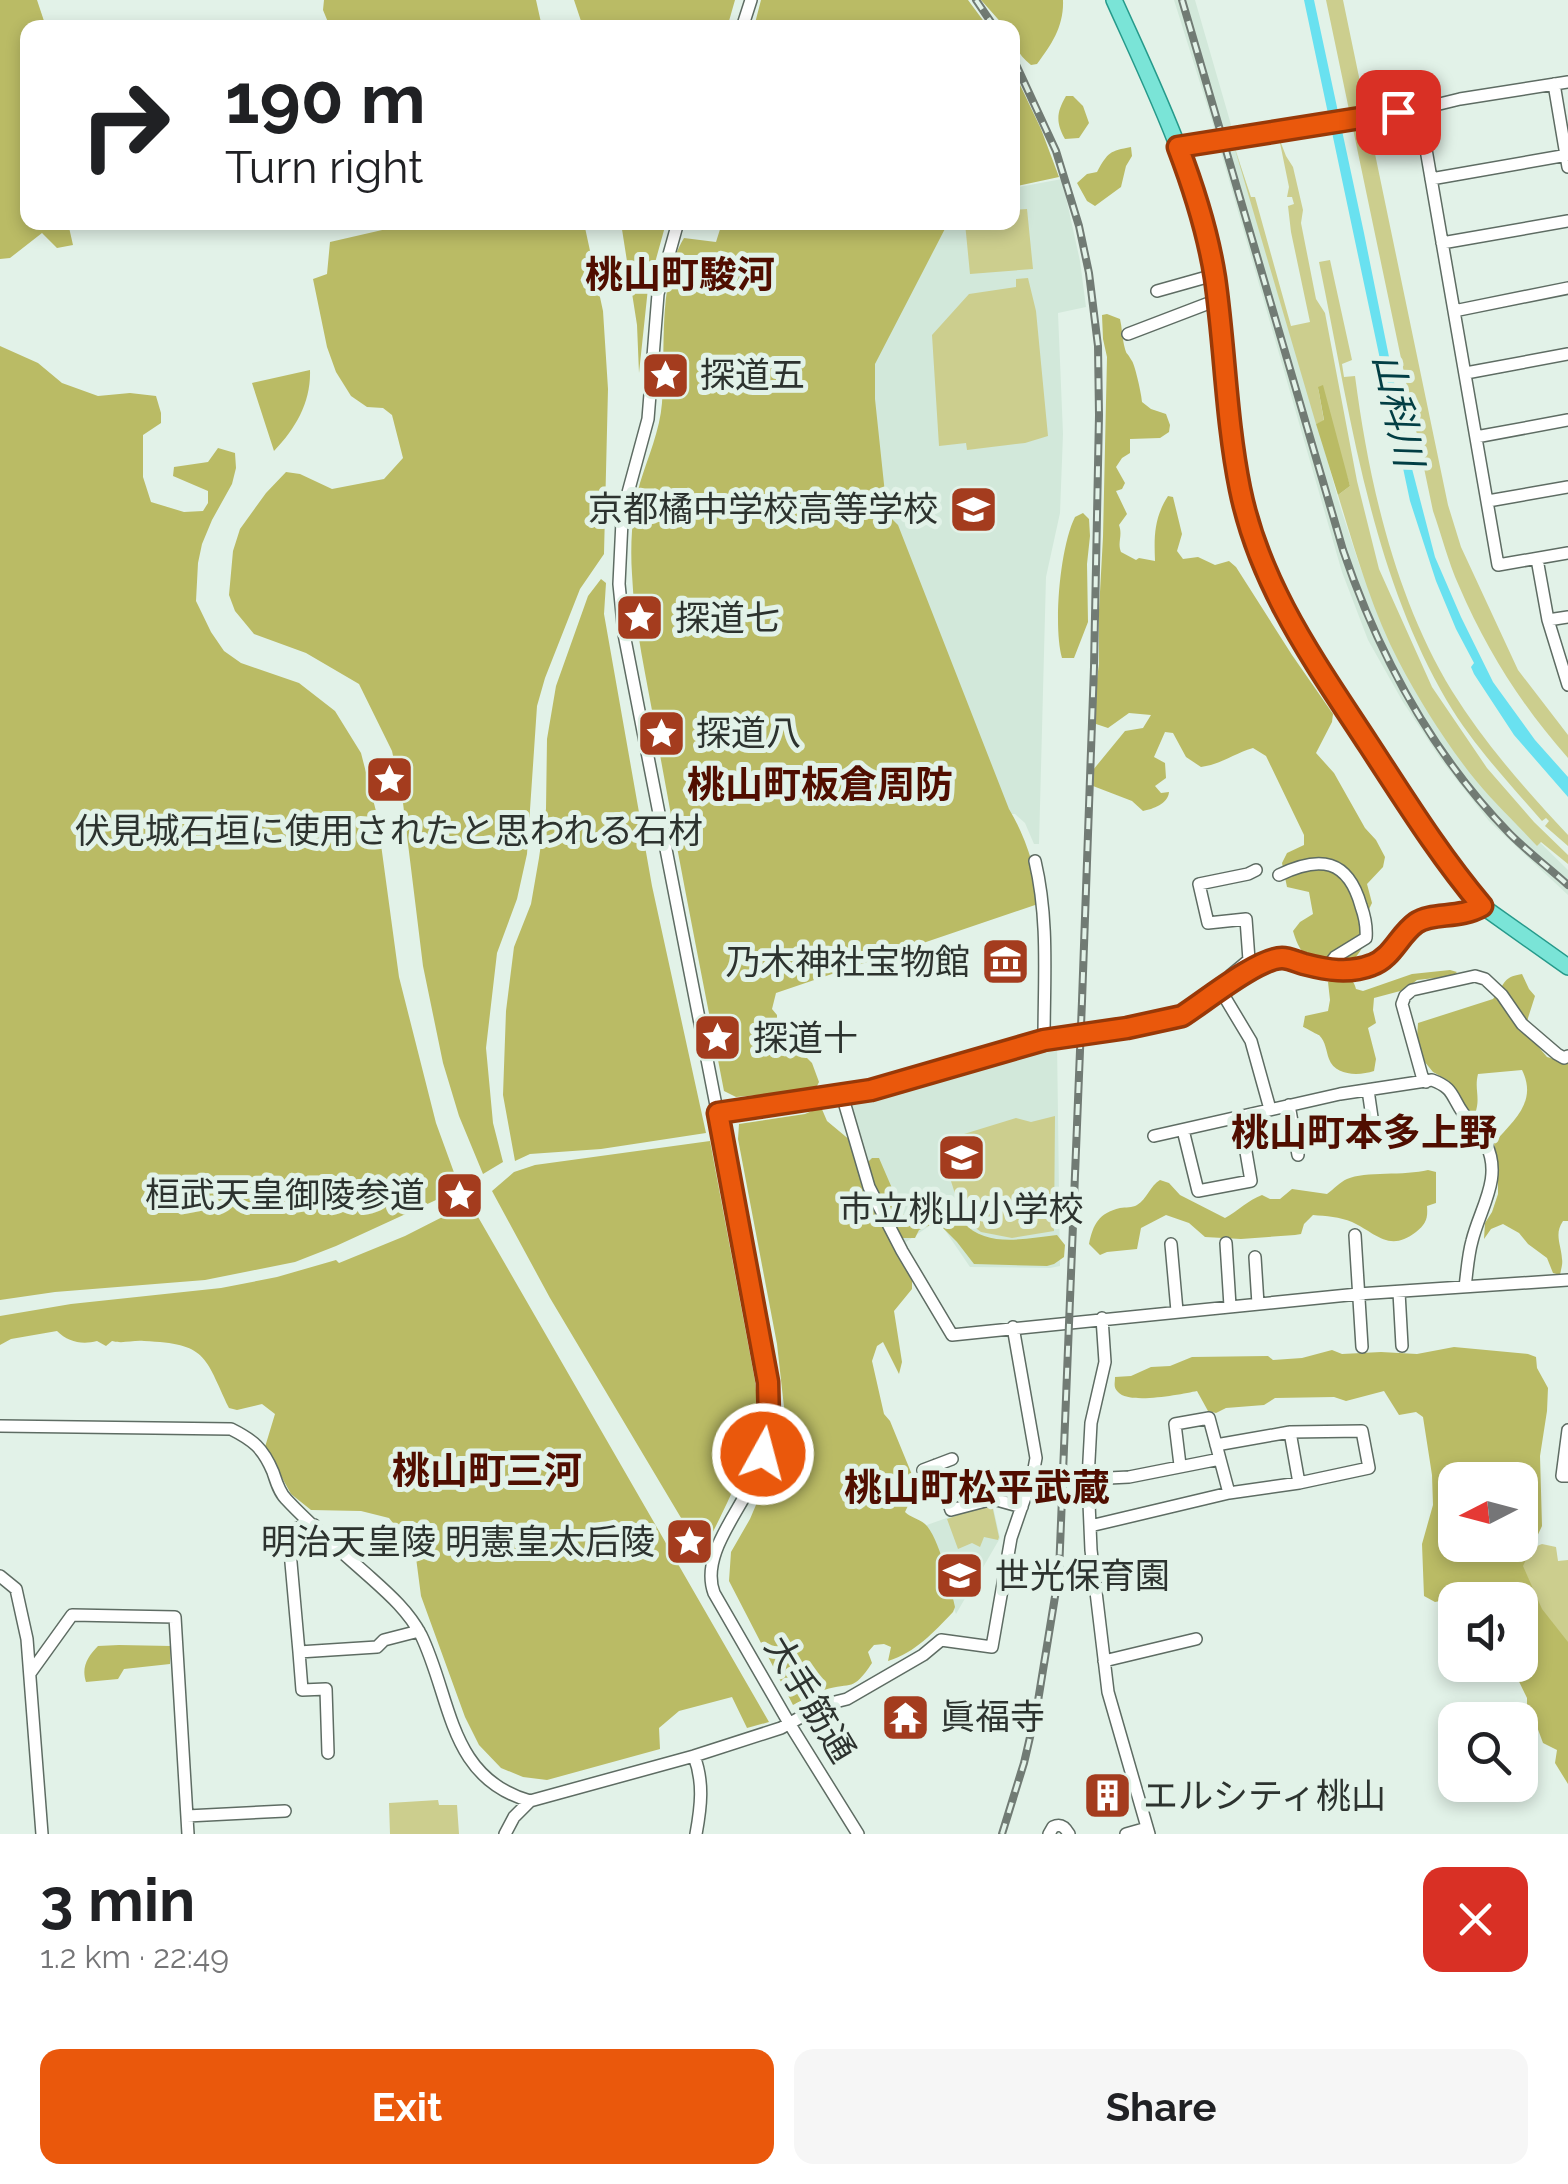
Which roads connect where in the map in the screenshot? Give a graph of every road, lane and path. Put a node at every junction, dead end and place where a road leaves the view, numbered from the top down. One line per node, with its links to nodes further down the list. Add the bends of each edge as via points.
1 (1114, 0): 5 (main road)
2 (1568, 82): 3 (street)
3 (1554, 84): 4 (street); 6 (street)
4 (1419, 110): 5 (street); 7 (street)
5 (1178, 147): 11 (main road)
6 (1567, 159): 7 (street)
7 (1431, 179): 10 (street)
8 (1568, 221): 10 (street)
9 (676, 230): 43 (street, via 658,294 648,419 624,511 620,584 624,634)
10 (1442, 243): 15 (street)
11 (1214, 275): 13 (street); 14 (main road)
12 (1568, 288): 15 (street)
13 (1156, 290)
14 (1217, 300): 16 (street); 31 (main road, via 1238,475 1267,575 1291,625 1430,839)
15 (1454, 310): 18 (street)
16 (1128, 334)
17 (1568, 354): 18 (street)
18 (1466, 373): 20 (street)
19 (1568, 420): 20 (street)
20 (1476, 436): 22 (street)
21 (1568, 487): 22 (street)
22 (1488, 500): 24 (street, via 1498,564)
23 (1568, 553): 24 (street)
24 (1537, 559): 26 (street)
25 (1568, 617): 26 (street)
26 (1548, 620): 27 (street)
27 (1568, 685)
28 (1034, 861): 36 (street, via 1043,895)
29 (1256, 870): 34 (street, via 1199,884 1208,923 1246,919 1250,960 1231,974)
30 (1279, 875): 33 (street, via 1320,864 1336,867 1356,885 1366,938)
31 (1482, 906): 32 (main road); 33 (street, via 1419,920 1373,965)
32 (1568, 967)
33 (1325, 970): 34 (street, via 1275,959)
34 (1236, 980): 35 (street)
35 (1221, 991): 36 (street, bridge, via 1182,1016); 42 (street, via 1251,1041)
36 (1049, 1039): 40 (street)
37 (1568, 1056): 38 (street, via 1557,1054 1485,978 1474,976 1405,996)
38 (1426, 1082): 39 (street); 54 (street, via 1446,1085 1492,1161 1491,1193 1471,1243)
39 (1368, 1090): 41 (street); 47 (street)
40 (842, 1095): 43 (street); 61 (street, via 869,1187 952,1335)
41 (1289, 1105): 42 (street); 48 (street)
42 (1270, 1109): 44 (street)
43 (718, 1113): 86 (street, 大手筋通, via 769,1408 753,1480 712,1558 710,1576)
44 (1240, 1117): 45 (street); 45 (street, via 1251,1181 1198,1191)
45 (1183, 1130): 46 (street)
46 (1154, 1136)
47 (1376, 1138)
48 (1298, 1155)
49 (1354, 1235): 56 (street)
50 (1226, 1243): 58 (street)
51 (1171, 1244): 59 (street)
52 (1255, 1257): 57 (street)
53 (1568, 1280): 54 (street)
54 (1465, 1287): 55 (street)
55 (1399, 1292): 56 (street); 62 (street)
56 (1358, 1294): 57 (street); 63 (street)
57 (1258, 1304): 58 (street)
58 (1230, 1306): 59 (street)
59 (1176, 1312): 60 (street)
60 (1102, 1318): 61 (street); 74 (street, via 1105,1362)
61 (1013, 1327): 77 (street, via 1036,1458)
62 (1402, 1346)
63 (1362, 1347)
64 (0, 1426): 78 (street, via 231,1430 252,1440 282,1496)
65 (1568, 1430): 73 (street, via 1562,1476)
66 (1290, 1432): 67 (street); 75 (street); 75 (street, via 1362,1431 1370,1468)
67 (1216, 1444): 69 (street); 71 (street, via 1209,1418 1175,1424)
68 (952, 1459): 70 (street)
69 (1220, 1459): 71 (street); 76 (street)
70 (936, 1466): 72 (street); 77 (street, via 951,1510 992,1498)
71 (1180, 1466): 74 (street)
72 (923, 1470)
73 (1568, 1476)
74 (1088, 1479): 79 (street)
75 (1299, 1483): 76 (street)
76 (1228, 1493): 79 (street)
77 (1022, 1507): 86 (street, via 1010,1538 992,1647 941,1640 847,1699)
78 (314, 1526): 81 (street, via 404,1608); 83 (street, via 288,1528)
79 (1090, 1526): 84 (street)
80 (0, 1576): 85 (street, via 16,1588)
81 (418, 1631): 83 (street, via 377,1647); 89 (street, via 467,1756 500,1789)
82 (1196, 1639): 84 (street)
83 (299, 1652): 87 (street, via 302,1690 326,1689)
84 (1104, 1661): 92 (street)
85 (31, 1672): 91 (street, via 72,1615 176,1617); 93 (street)
86 (789, 1723): 88 (street); 97 (street, 大手筋通)
87 (328, 1753)
88 (694, 1756): 89 (street); 96 (street, via 702,1802)
89 (530, 1800): 95 (street)
90 (284, 1811): 91 (street)
91 (187, 1816): 94 (street)
92 (1148, 1831): 100 (street)
93 (42, 1834)
94 (188, 1834)
95 (504, 1834)
96 (696, 1834)
97 (858, 1834)
98 (1049, 1834): 99 (street, via 1056,1825)
99 (1068, 1834)
100 (1126, 1834)

